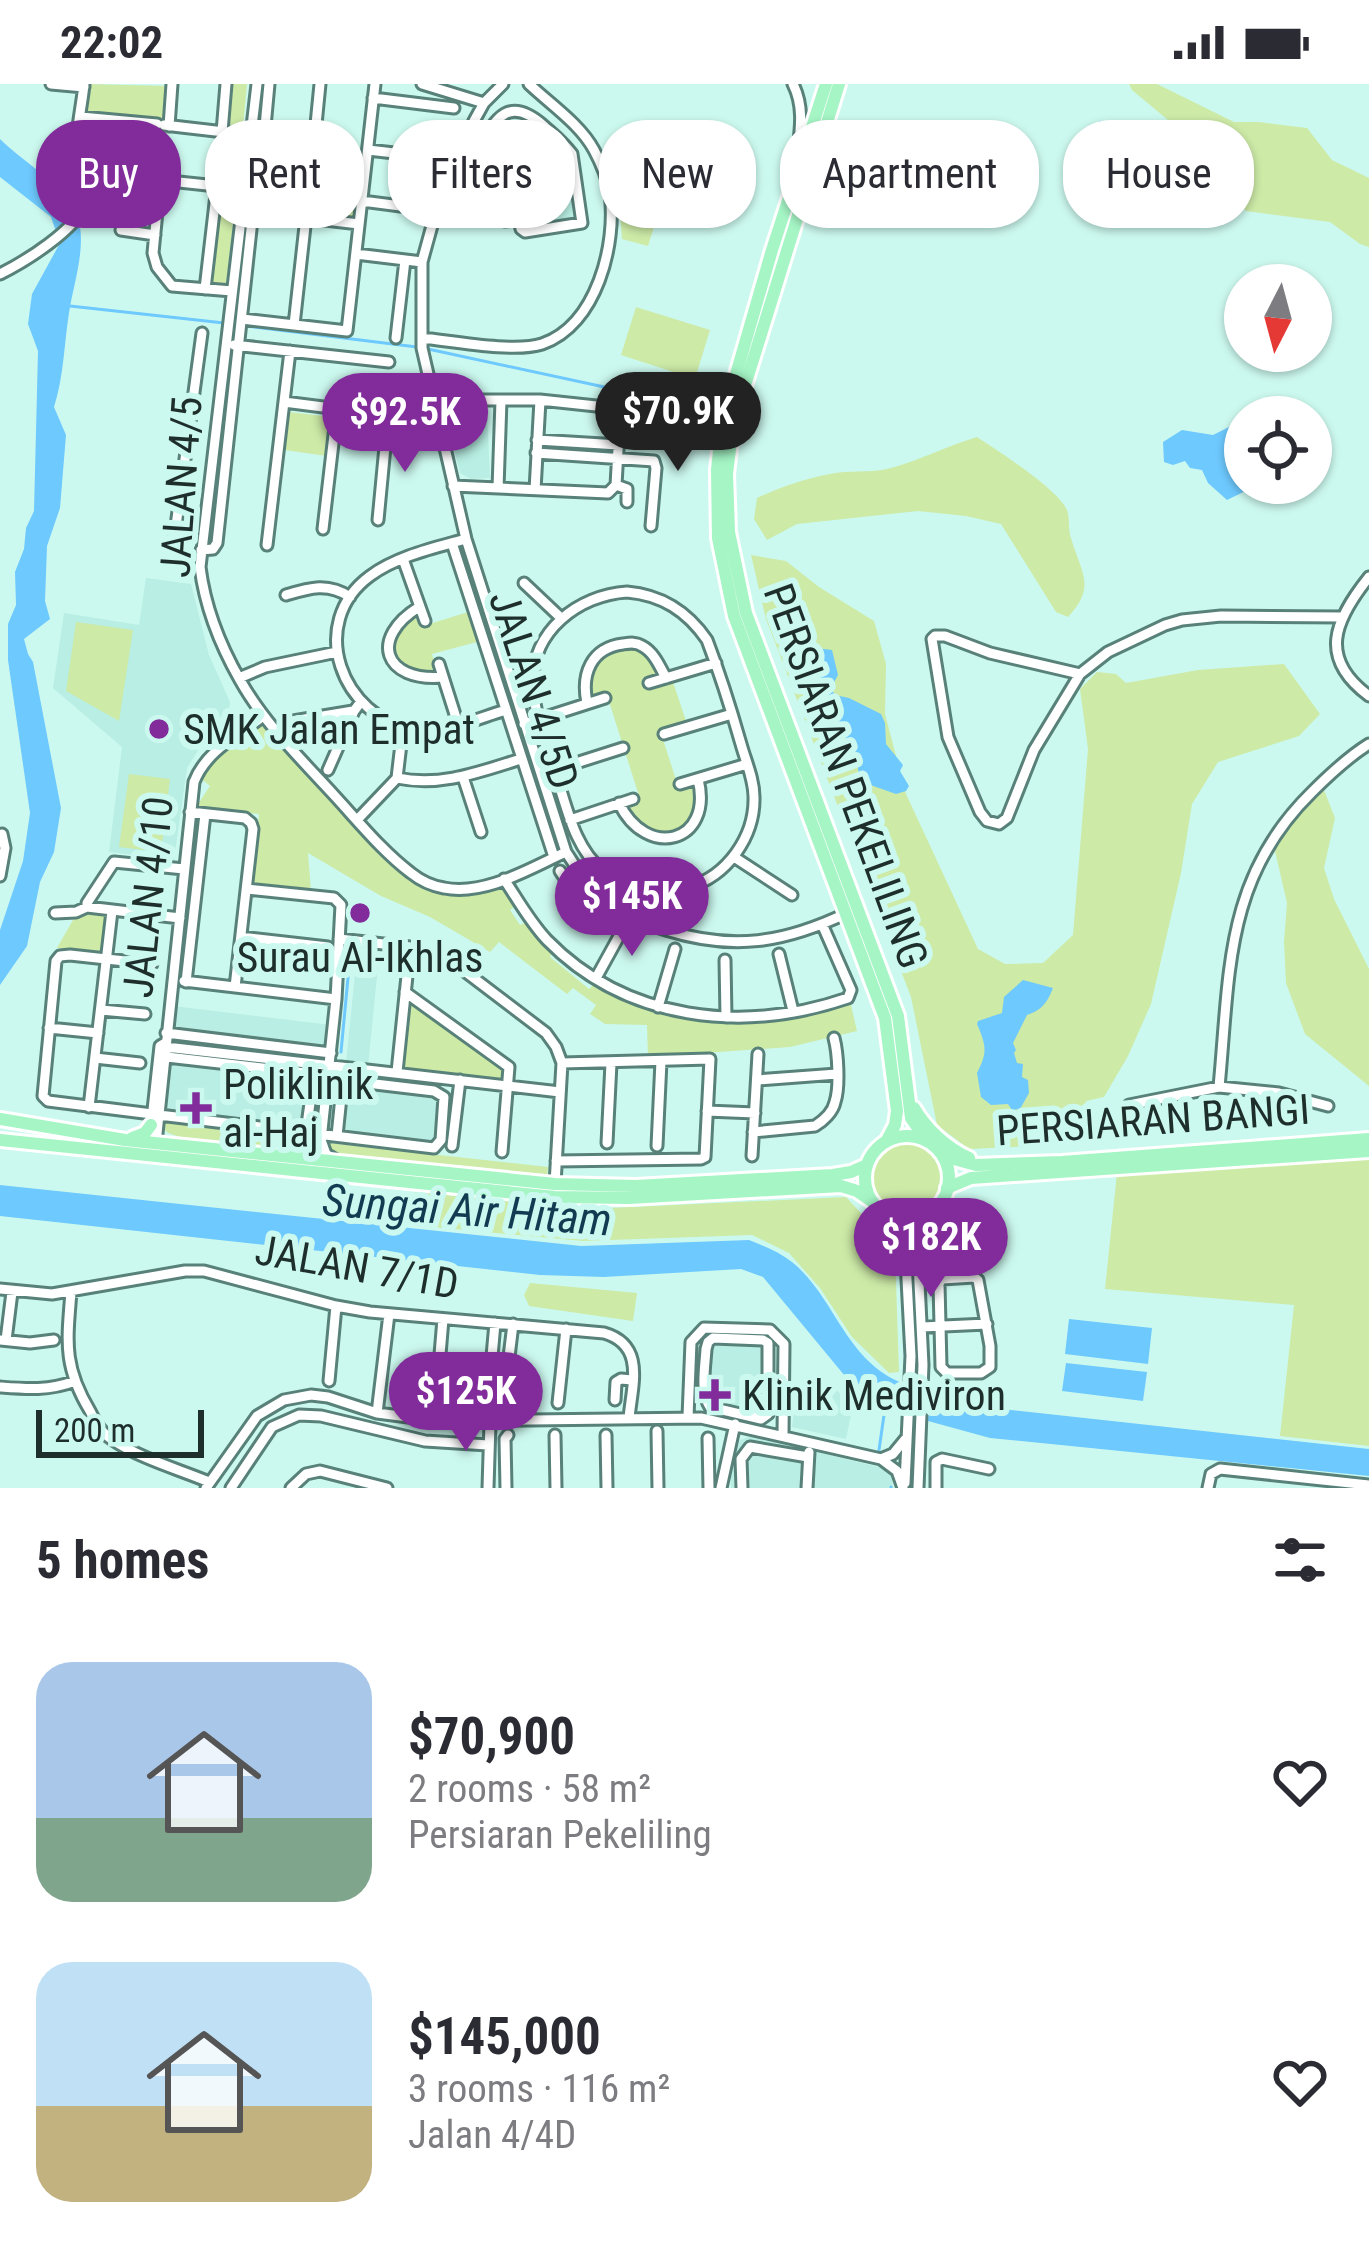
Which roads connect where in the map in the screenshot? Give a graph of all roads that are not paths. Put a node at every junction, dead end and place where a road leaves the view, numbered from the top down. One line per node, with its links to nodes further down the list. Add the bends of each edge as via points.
1 (51, 84): 14 (street)
2 (172, 84): 21 (street)
3 (226, 84): 22 (street)
4 (257, 84): 23 (street, JALAN 4/5)
5 (268, 84): 24 (street)
6 (320, 84): 25 (street)
7 (375, 84): 15 (street)
8 (422, 84): 16 (street)
9 (503, 84): 16 (street)
10 (529, 84): 61 (street, via 592,145 606,175 611,228 592,295 545,343)
11 (793, 84): 29 (street)
12 (826, 84): 30 (main road, PERSIARAN PEKELILING)
13 (839, 84): 58 (main road, PERSIARAN PEKELILING)
14 (84, 86): 18 (street)
15 (374, 98): 17 (street); 31 (street)
16 (484, 103): 26 (street)
17 (454, 108)
18 (81, 117): 19 (street); 20 (street)
19 (81, 120)
20 (112, 120)
21 (164, 120)
22 (223, 120)
23 (252, 120)
24 (265, 120)
25 (316, 120)
26 (475, 120)
27 (499, 120): 28 (street, via 516,110)
28 (537, 120)
29 (800, 120)
30 (814, 120)
31 (368, 150): 32 (street); 33 (street)
32 (388, 152)
33 (365, 170): 35 (street)
34 (575, 175): 37 (street, via 582,223)
35 (364, 180)
36 (205, 185): 49 (street, via 160,180)
37 (575, 224)
38 (63, 228): 53 (street)
39 (213, 228): 54 (street)
40 (244, 228): 55 (street, JALAN 4/5)
41 (247, 228): 56 (street)
42 (305, 228): 57 (street)
43 (359, 228): 50 (street)
44 (432, 228): 52 (street)
45 (522, 228): 46 (street)
46 (550, 228)
47 (782, 228): 58 (main road, PERSIARAN PEKELILING)
48 (121, 230): 49 (street)
49 (155, 235): 54 (street, via 154,260 172,286)
50 (356, 254): 51 (street); 57 (street, via 347,332)
51 (405, 260): 52 (street); 60 (street)
52 (422, 262): 61 (street)
53 (0, 274)
54 (206, 289): 55 (street)
55 (232, 292): 62 (street, JALAN 4/5)
56 (242, 319): 57 (street); 63 (street)
57 (294, 325)
58 (756, 327): 153 (main road, PERSIARAN PEKELILING, via 733,424 729,532 746,613)
59 (202, 333): 66 (street)
60 (396, 338)
61 (422, 338): 71 (street)
62 (226, 344): 63 (street); 69 (street, JALAN 4/5)
63 (239, 345): 64 (street); 92 (street, via 217,543)
64 (290, 351): 65 (street); 70 (street)
65 (389, 362)
66 (193, 399): 69 (street); 78 (street)
67 (501, 400): 68 (street); 71 (street); 81 (street)
68 (540, 400): 73 (street); 75 (street)
69 (219, 402): 79 (street, JALAN 4/5)
70 (284, 402): 72 (street); 90 (street)
71 (434, 405): 80 (street)
72 (337, 409): 85 (street, via 382,415 387,426); 87 (street)
73 (620, 415): 74 (street); 76 (street)
74 (675, 419)
75 (537, 440): 76 (street); 77 (street)
76 (618, 451): 77 (street); 82 (street); 86 (street, via 654,461)
77 (536, 453): 83 (street)
78 (183, 476): 79 (street); 91 (street)
79 (208, 480): 92 (street, JALAN 4/5)
80 (453, 485): 81 (street); 88 (street)
81 (498, 488): 83 (street)
82 (612, 489): 83 (street); 84 (street, via 627,489)
83 (535, 490)
84 (628, 502)
85 (378, 520)
86 (651, 526)
87 (322, 530)
88 (466, 539): 89 (street); 120 (street)
89 (452, 543): 93 (street); 114 (street, JALAN 4/5D)
90 (267, 545)
91 (173, 548)
92 (201, 550): 107 (street, JALAN 4/5, via 207,604)
93 (403, 559): 97 (street); 98 (street)
94 (1369, 577): 99 (street)
95 (524, 583): 100 (street)
96 (286, 595): 97 (street, via 325,586)
97 (350, 597): 102 (street)
98 (419, 607): 101 (street); 106 (street, via 393,629 390,654 408,675)
99 (1342, 616): 105 (street, via 1181,620 1108,652); 110 (street, via 1335,644 1341,669)
100 (562, 618): 103 (street, via 604,594 662,598 695,622); 117 (street, via 533,669)
101 (425, 621)
102 (338, 652): 107 (street); 113 (street)
103 (716, 663): 108 (street); 115 (street)
104 (439, 664): 106 (street)
105 (1080, 674): 105 (street, via 1034,750 1007,818 987,820 948,737 932,639)
106 (442, 676): 119 (street)
107 (238, 678): 116 (street, JALAN 4/5)
108 (666, 678): 109 (street); 112 (street, via 642,646 616,644 589,666)
109 (649, 683)
110 (1369, 696)
111 (605, 698): 112 (street)
112 (587, 703): 117 (street)
113 (357, 707): 118 (street); 121 (street); 127 (street)
114 (506, 710): 119 (street); 125 (street, JALAN 4/5D)
115 (732, 713): 122 (street); 126 (street)
116 (262, 717): 135 (street, JALAN 4/10, via 203,764); 137 (street, JALAN 4/5)
117 (540, 718): 120 (street); 128 (street)
118 (287, 722)
119 (458, 724): 121 (street)
120 (524, 724): 139 (street)
121 (404, 727): 129 (street)
122 (664, 734)
123 (1369, 744): 199 (street, via 1282,824 1249,883 1234,937)
124 (623, 748): 128 (street)
125 (521, 760): 130 (street); 143 (street, JALAN 4/5D)
126 (747, 764): 131 (street); 144 (street, via 754,809)
127 (328, 770)
128 (554, 770): 138 (street)
129 (397, 778): 130 (street); 137 (street)
130 (463, 778): 140 (street)
131 (698, 779): 132 (street); 134 (street, via 700,814 674,837 639,831)
132 (680, 784)
133 (633, 799): 134 (street)
134 (619, 803): 138 (street)
135 (190, 812): 136 (street); 145 (street, JALAN 4/10)
136 (205, 814): 149 (street, via 251,823); 170 (street)
137 (357, 820): 148 (street, JALAN 4/5, via 435,886 470,890)
138 (571, 820): 139 (street); 144 (street, via 598,867 636,888 695,885)
139 (556, 824): 142 (street)
140 (481, 832)
141 (2, 834): 147 (street)
142 (566, 851): 143 (street, JALAN 4/5); 156 (street, via 596,896)
143 (554, 857): 148 (street, JALAN 4/5)
144 (734, 857): 150 (street)
145 (184, 869): 151 (street, via 115,862); 155 (street, JALAN 4/10)
146 (560, 871): 158 (street, via 578,898)
147 (0, 876)
148 (504, 879): 168 (street, via 550,943)
149 (247, 889): 159 (street); 160 (street, via 336,899)
150 (792, 895)
151 (87, 908): 152 (street); 154 (street)
152 (112, 910): 155 (street); 165 (street)
153 (851, 911): 157 (street); 202 (main road, PERSIARAN PEKELILING)
154 (55, 913)
155 (180, 918): 169 (street, JALAN 4/10)
156 (629, 918): 157 (street, via 722,943); 158 (street)
157 (822, 925): 176 (street, via 850,993)
158 (622, 931): 168 (street)
159 (241, 937): 161 (street); 171 (street)
160 (339, 940): 162 (street); 173 (street)
161 (328, 947)
162 (410, 947): 172 (street); 187 (street, via 456,963 546,1033)
163 (675, 949): 174 (street)
164 (779, 954): 176 (street)
165 (106, 959): 167 (street); 175 (street); 179 (street, via 56,961)
166 (725, 960): 178 (street)
167 (152, 964)
168 (596, 978): 174 (street)
169 (172, 980): 170 (street); 182 (street, JALAN 4/10)
170 (186, 982): 171 (street)
171 (235, 987): 173 (street)
172 (405, 992): 192 (street); 198 (street, via 508,1066)
173 (336, 999): 185 (street)
174 (658, 1006): 178 (street)
175 (100, 1010): 177 (street); 180 (street)
176 (794, 1011): 178 (street)
177 (145, 1014)
178 (727, 1017)
179 (49, 1028): 180 (street); 205 (street, via 43,1096)
180 (98, 1033): 184 (street)
181 (834, 1037): 193 (street)
182 (165, 1045): 185 (street); 190 (street); 190 (street, via 212,1062); 209 (street, JALAN 4/10)
183 (758, 1054): 196 (street)
184 (95, 1058): 189 (street); 205 (street)
185 (330, 1059): 190 (street); 191 (street); 213 (street)
186 (661, 1061): 188 (street); 206 (street, via 710,1059); 224 (street)
187 (562, 1063): 188 (street); 201 (street)
188 (611, 1063): 219 (street)
189 (140, 1064)
190 (314, 1068): 210 (street)
191 (369, 1069): 192 (street); 197 (street)
192 (397, 1072): 194 (street)
193 (837, 1074): 196 (street); 211 (street, via 835,1106 819,1125)
194 (426, 1076): 195 (street); 200 (street)
195 (460, 1080): 198 (street); 223 (street)
196 (757, 1080): 207 (street)
197 (368, 1083): 200 (street); 212 (street, via 342,1088)
198 (510, 1086): 201 (street); 226 (street)
199 (1219, 1087): 203 (street); 204 (street)
200 (424, 1090): 212 (street, via 445,1102 437,1146)
201 (560, 1092): 230 (street)
202 (903, 1099): 217 (main road, PERSIARAN PEKELILING); 218 (main road, PERSIARAN PEKELILING); 232 (main road, via 958,1152); 235 (main road, via 860,1159)
203 (1129, 1105)
204 (1328, 1106)
205 (89, 1107): 209 (street)
206 (707, 1111): 207 (street); 230 (street, via 701,1159)
207 (754, 1113): 211 (street)
208 (5, 1119): 215 (main road, via 18,1134); 216 (main road)
209 (153, 1119): 210 (street); 216 (main road, via 145,1133); 221 (street, JALAN 4/10); 222 (main road)
210 (306, 1132): 213 (street)
211 (754, 1132): 227 (street)
212 (337, 1136): 213 (street)
213 (322, 1137): 229 (street, via 312,1153); 231 (street, via 326,1154)
214 (1369, 1139): 232 (main road, PERSIARAN BANGI)
215 (0, 1140): 220 (main road)
216 (125, 1140): 221 (main road)
217 (927, 1141): 218 (main road); 228 (main road)
218 (886, 1142): 234 (main road)
219 (607, 1143)
220 (33, 1144): 221 (main road); 233 (main road)
221 (152, 1145): 222 (main road); 233 (main road)
222 (175, 1145): 229 (main road)
223 (452, 1145)
224 (656, 1146)
225 (1369, 1151): 236 (main road, PERSIARAN BANGI)
226 (502, 1152)
227 (752, 1156)
228 (943, 1156): 232 (main road, PERSIARAN BANGI); 239 (main road)
229 (294, 1158): 231 (main road)
230 (556, 1162): 237 (street)
231 (343, 1163): 237 (main road)
232 (995, 1164)
233 (233, 1165): 238 (main road, via 555,1197)
234 (867, 1165): 235 (main road); 240 (main road)
235 (814, 1176): 237 (main road)
236 (981, 1178): 239 (main road, PERSIARAN BANGI); 243 (main road, via 941,1208)
237 (556, 1184)
238 (828, 1186): 240 (main road); 243 (main road, via 881,1216)
239 (947, 1189): 241 (main road)
240 (873, 1202): 242 (main road)
241 (927, 1214): 242 (main road); 243 (street)
242 (891, 1216): 243 (street)
243 (911, 1257): 253 (street); 262 (street)
244 (6, 1291): 245 (street, JALAN 7/1D); 255 (street)
245 (71, 1292): 246 (street, JALAN 7/1D, via 204,1271); 261 (street, via 68,1363)
246 (336, 1306): 247 (street, JALAN 7/1D); 260 (street)
247 (388, 1314): 248 (street, JALAN 7/1D); 271 (street)
248 (443, 1319): 249 (street, JALAN 7/1D); 268 (street)
249 (495, 1323): 250 (street, JALAN 7/1D); 267 (street)
250 (513, 1324): 254 (street, JALAN 7/1D); 270 (street)
251 (987, 1324): 252 (street); 252 (street, via 977,1278 942,1279); 252 (street, via 990,1367 981,1373 944,1371)
252 (940, 1327): 253 (street)
253 (922, 1328): 262 (street)
254 (566, 1329): 259 (street, JALAN 7/1D, via 622,1340); 269 (street)
255 (3, 1340): 256 (street)
256 (54, 1340)
257 (689, 1375): 258 (street); 264 (street, via 691,1342 704,1328 770,1330 784,1344); 272 (street)
258 (705, 1376): 263 (street, via 710,1407 761,1419); 263 (street, via 710,1340 764,1340)
259 (632, 1380): 266 (street, via 616,1382); 273 (street)
260 (328, 1381)
261 (75, 1382): 265 (street); 289 (street, via 116,1443)
262 (916, 1382): 274 (street)
263 (767, 1383): 264 (street)
264 (784, 1384): 281 (street)
265 (0, 1387)
266 (614, 1400)
267 (488, 1401)
268 (436, 1402)
269 (558, 1403)
270 (503, 1406)
271 (377, 1413): 275 (street); 289 (street, via 328,1397 284,1400 256,1416)
272 (688, 1417): 273 (street); 276 (street)
273 (629, 1418): 275 (street)
274 (914, 1422): 282 (street); 305 (street)
275 (490, 1423): 285 (street)
276 (735, 1424): 281 (street); 301 (street)
277 (657, 1431): 299 (street)
278 (508, 1435): 296 (street)
279 (555, 1435): 297 (street)
280 (606, 1435): 298 (street)
281 (783, 1435): 284 (street)
282 (907, 1436): 287 (street); 304 (street)
283 (708, 1438): 300 (street)
284 (812, 1442): 286 (street); 287 (street)
285 (488, 1445): 292 (street, via 424,1441 299,1415 272,1427); 295 (street)
286 (808, 1457): 302 (street, via 750,1447 741,1460); 303 (street)
287 (881, 1459): 304 (street)
288 (989, 1469): 306 (street, via 936,1462)
289 (207, 1485)
290 (356, 1485): 293 (street, via 320,1471); 294 (street)
291 (1369, 1485): 307 (street, via 1220,1469)
292 (231, 1488)
293 (291, 1488)
294 (387, 1488)
295 (488, 1488)
296 (506, 1488)
297 (556, 1488)
298 (607, 1488)
299 (658, 1488)
300 (709, 1488)
301 (724, 1488)
302 (742, 1488)
303 (807, 1488)
304 (904, 1488)
305 (918, 1488)
306 (936, 1488)
307 (1208, 1488)

